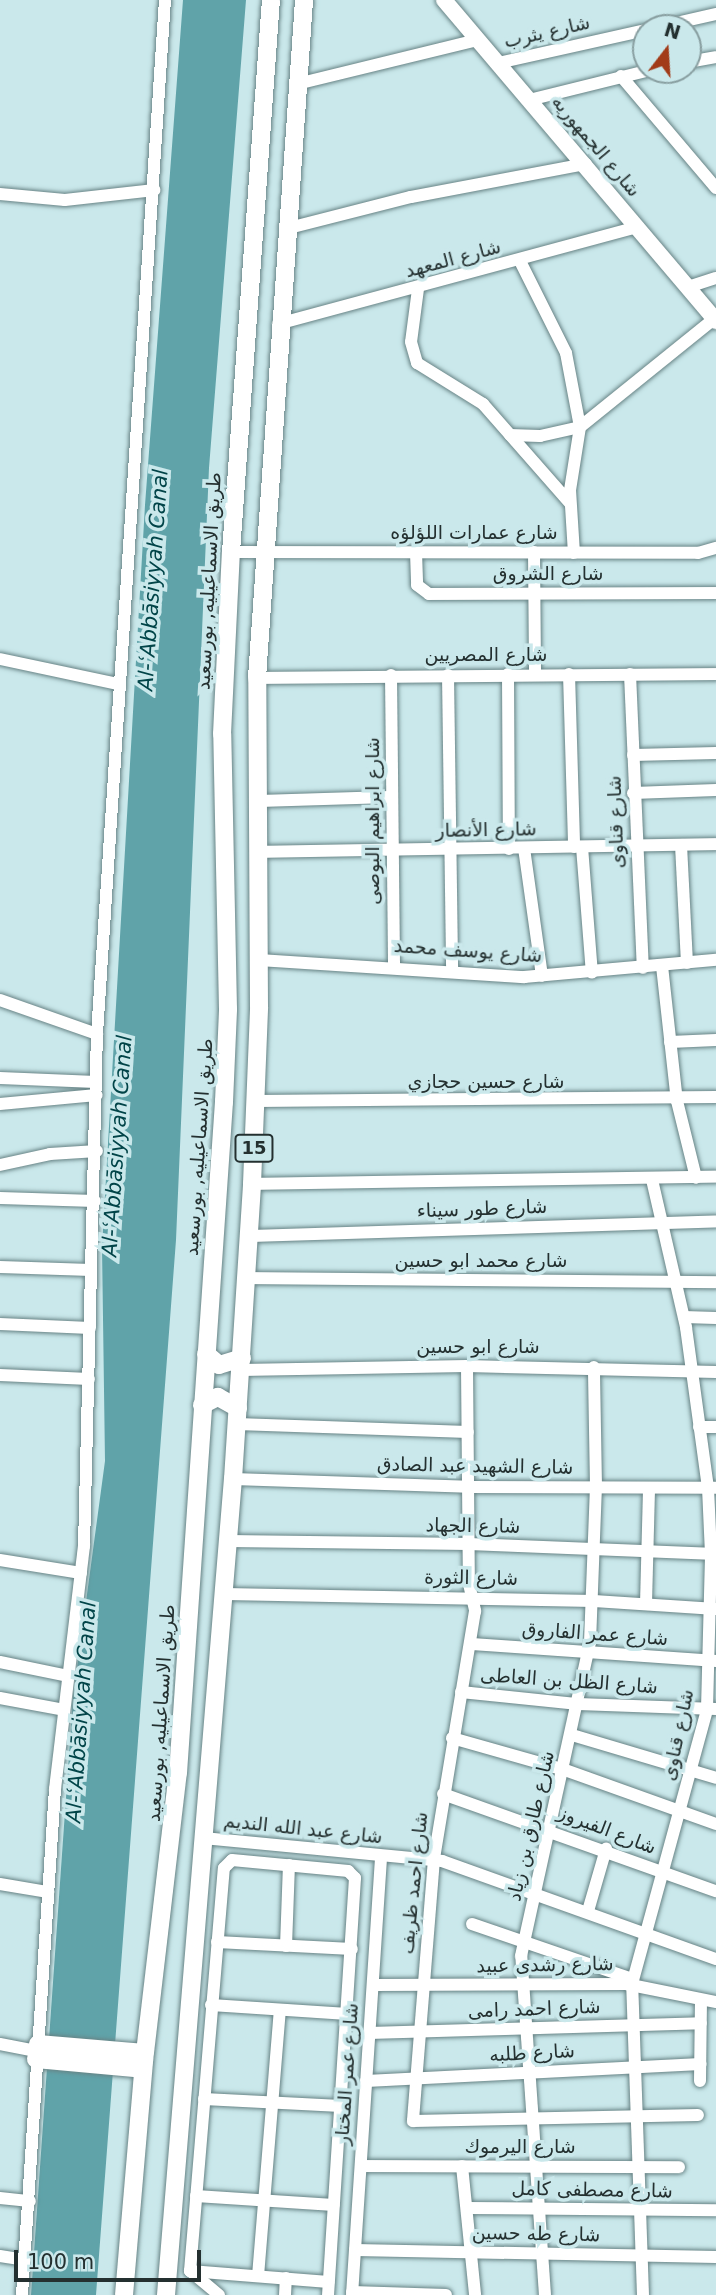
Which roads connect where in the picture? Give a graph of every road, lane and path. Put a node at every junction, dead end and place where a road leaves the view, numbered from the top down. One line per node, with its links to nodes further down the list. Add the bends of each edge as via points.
1 (165, 0): 14 (street)
2 (271, 0): 28 (highway, طريق الاسماعيليه, بورسعيد)
3 (304, 0): 10 (highway, 15)
4 (444, 0): 6 (main road, شارع الجمهوريه)
5 (632, 33): 7 (street, شارع يثرب)
6 (477, 40): 7 (main road, شارع الجمهوريه); 10 (street)
7 (498, 63): 11 (main road, شارع الجمهوريه)
8 (632, 74): 9 (street)
9 (621, 76): 11 (street); 13 (street)
10 (297, 84): 17 (highway, 15)
11 (529, 100): 12 (main road, شارع الجمهوريه)
12 (586, 164): 16 (main road, شارع الجمهوريه); 17 (street, via 411,197)
13 (713, 181)
14 (154, 190): 15 (street, via 65,200); 44 (street)
15 (0, 194)
16 (637, 228): 18 (street, شارع المعهد); 20 (main road, شارع الجمهوريه)
17 (285, 229): 23 (highway, 15)
18 (520, 261): 21 (street, شارع المعهد); 24 (street, via 566,353)
19 (716, 278): 20 (street)
20 (688, 287): 22 (main road, شارع الجمهوريه)
21 (418, 289): 23 (street, شارع المعهد); 25 (street, via 411,342 417,363 475,397)
22 (715, 320): 24 (street)
23 (278, 324): 29 (highway, 15)
24 (580, 427): 25 (street, via 540,436); 26 (street)
25 (510, 435): 26 (street)
26 (571, 504): 32 (street)
27 (716, 548): 32 (street, شارع عمارات اللؤلؤه, via 698,553)
28 (231, 552): 29 (street, شارع عمارات اللؤلؤه); 99 (highway, طريق الاسماعيليه, بورسعيد, via 222,788 227,1056)
29 (262, 552): 30 (street, شارع عمارات اللؤلؤه); 43 (highway, 15)
30 (416, 552): 31 (street, شارع عمارات اللؤلؤه); 33 (street, شارع الشروق, via 416,585 423,592)
31 (534, 552): 32 (street, شارع عمارات اللؤلؤه); 33 (street)
32 (574, 553)
33 (534, 593): 34 (street, شارع الشروق); 37 (street)
34 (716, 593)
35 (0, 659): 44 (street)
36 (508, 674): 37 (street, شارع المصريين); 42 (street, شارع المصريين); 56 (street)
37 (535, 674): 38 (street, شارع المصريين)
38 (569, 674): 39 (street, شارع المصريين); 54 (street)
39 (630, 674): 40 (street, شارع المصريين); 46 (street, شارع قناوى)
40 (716, 674)
41 (391, 675): 42 (street, شارع المصريين); 43 (street, شارع المصريين); 49 (street, شارع ابراهيم البوصى)
42 (448, 675): 57 (street)
43 (257, 678): 50 (highway, 15)
44 (118, 684): 70 (street)
45 (716, 753): 46 (street)
46 (633, 755): 48 (street, شارع قناوى)
47 (716, 790): 48 (street)
48 (633, 793): 53 (street, شارع قناوى)
49 (391, 797): 50 (street); 58 (street, شارع ابراهيم البوصى)
50 (257, 802): 59 (highway, 15)
51 (716, 844): 52 (street, شارع الأنصار)
52 (681, 845): 53 (street, شارع الأنصار); 62 (street)
53 (635, 846): 54 (street, شارع الأنصار); 65 (street, شارع قناوى)
54 (578, 847): 55 (street, شارع الأنصار); 67 (street)
55 (524, 848): 56 (street, شارع الأنصار); 68 (street)
56 (509, 849): 57 (street, شارع الأنصار)
57 (450, 850): 58 (street, شارع الأنصار); 66 (street)
58 (391, 851): 59 (street, شارع الأنصار); 64 (street, شارع ابراهيم البوصى)
59 (258, 852): 60 (highway, 15)
60 (259, 960): 64 (street, شارع يوسف محمد); 76 (highway, 15)
61 (716, 960): 62 (street, شارع يوسف محمد)
62 (687, 963): 63 (street, شارع يوسف محمد)
63 (662, 966): 65 (street, شارع يوسف محمد); 72 (street)
64 (394, 967): 66 (street, شارع يوسف محمد)
65 (643, 968): 67 (street, شارع يوسف محمد)
66 (452, 972): 68 (street, شارع يوسف محمد)
67 (592, 973): 68 (street, شارع يوسف محمد)
68 (542, 976)
69 (0, 1000): 70 (street)
70 (97, 1034): 74 (street)
71 (716, 1040): 72 (street)
72 (670, 1042): 77 (street)
73 (0, 1078): 74 (street)
74 (97, 1088): 78 (street); 79 (street)
75 (716, 1097): 77 (street, شارع حسين حجازي)
76 (256, 1101): 77 (street, شارع حسين حجازي); 84 (highway, 15)
77 (677, 1101): 82 (street)
78 (0, 1104)
79 (97, 1151): 80 (street, via 50,1154); 86 (street)
80 (0, 1165)
81 (716, 1177): 82 (street)
82 (696, 1178): 83 (street)
83 (652, 1180): 84 (street); 88 (street, شارع قناوى)
84 (252, 1184): 89 (highway, 15)
85 (0, 1198): 86 (street)
86 (95, 1201): 91 (street)
87 (716, 1221): 88 (street, شارع طور سيناء)
88 (662, 1222): 89 (street, شارع طور سيناء); 93 (street, شارع قناوى)
89 (249, 1236): 92 (highway, 15)
90 (0, 1266): 91 (street)
91 (91, 1270): 98 (street)
92 (246, 1278): 93 (street, شارع محمد ابو حسين); 100 (highway, 15)
93 (676, 1281): 94 (street, شارع محمد ابو حسين); 95 (street, شارع قناوى)
94 (716, 1282)
95 (684, 1317): 96 (street); 103 (street, شارع قناوى)
96 (716, 1318)
97 (0, 1324): 98 (street)
98 (90, 1328): 106 (street)
99 (206, 1354): 100 (highway, via 219,1365); 107 (highway, طريق الاسماعيليه, بورسعيد)
100 (241, 1364): 101 (street, شارع ابو حسين); 108 (highway, 15)
101 (467, 1366): 102 (street, شارع ابو حسين); 111 (street, شارع احمد ظريف)
102 (594, 1367): 103 (street, شارع ابو حسين); 114 (street, شارع طارق بن زياد)
103 (691, 1371): 104 (street, شارع ابو حسين); 109 (street, شارع قناوى)
104 (716, 1372)
105 (0, 1375): 106 (street)
106 (89, 1379): 123 (street)
107 (202, 1405): 108 (highway, via 218,1397); 182 (highway, طريق الاسماعيليه, بورسعيد, via 178,1773)
108 (238, 1416): 111 (street); 112 (highway, 15)
109 (699, 1427): 110 (street); 116 (street, شارع قناوى)
110 (716, 1427)
111 (468, 1432): 113 (street, شارع احمد ظريف)
112 (233, 1479): 113 (street, شارع الشهيد عبد الصادق); 117 (highway, 15)
113 (468, 1487): 114 (street, شارع الشهيد عبد الصادق); 118 (street, شارع احمد ظريف)
114 (596, 1487): 115 (street, شارع الشهيد عبد الصادق); 119 (street, شارع طارق بن زياد)
115 (649, 1488): 116 (street, شارع الشهيد عبد الصادق); 120 (street)
116 (712, 1488): 121 (street, شارع قناوى)
117 (228, 1541): 118 (street, شارع الجهاد); 124 (highway, 15)
118 (469, 1544): 119 (street, شارع الجهاد); 125 (street, شارع احمد ظريف)
119 (595, 1549): 120 (street, شارع الجهاد); 126 (street, شارع طارق بن زياد)
120 (648, 1551): 121 (street, شارع الجهاد); 127 (street)
121 (713, 1554): 128 (street, شارع قناوى)
122 (0, 1560): 123 (street)
123 (81, 1573): 133 (street)
124 (225, 1594): 125 (street, شارع الثورة); 148 (highway, 15)
125 (471, 1597): 126 (street, شارع الثورة); 129 (street, شارع احمد ظريف)
126 (594, 1601): 127 (street, شارع الثورة); 130 (street, شارع طارق بن زياد)
127 (646, 1604): 128 (street, شارع الثورة)
128 (713, 1609): 131 (street, شارع قناوى)
129 (472, 1644): 130 (street, شارع عمر الفاروق); 134 (street, شارع احمد ظريف)
130 (588, 1655): 131 (street, شارع عمر الفاروق); 136 (street, شارع طارق بن زياد)
131 (713, 1661): 137 (street, شارع قناوى)
132 (0, 1662): 133 (street)
133 (68, 1676): 138 (street)
134 (461, 1692): 136 (street, شارع الظل بن العاطى); 140 (street, شارع احمد ظريف)
135 (0, 1698): 138 (street)
136 (578, 1704): 137 (street, شارع الظل بن العاطى); 139 (street, شارع طارق بن زياد)
137 (712, 1709): 141 (street, شارع قناوى)
138 (64, 1710): 156 (street)
139 (572, 1735): 141 (street); 142 (street, شارع طارق بن زياد)
140 (452, 1738): 142 (street); 144 (street, شارع احمد ظريف)
141 (692, 1769): 143 (street); 145 (street, شارع قناوى)
142 (565, 1770): 145 (street); 147 (street, شارع طارق بن زياد)
143 (716, 1778)
144 (443, 1794): 147 (street, شارع الفيروز); 151 (street, شارع احمد ظريف)
145 (681, 1811): 146 (street); 153 (street, شارع قناوى)
146 (716, 1824)
147 (552, 1829): 149 (street, شارع الفيروز); 157 (street, شارع طارق بن زياد)
148 (204, 1838): 150 (street, شارع عبد الله النديم); 223 (highway, 15)
149 (606, 1849): 153 (street, شارع الفيروز); 158 (street)
150 (381, 1856): 151 (street, شارع عبد الله النديم); 167 (street, شارع عمر المختار)
151 (435, 1859): 157 (street, شارع عبد الله النديم); 169 (street, شارع احمد ظريف)
152 (289, 1866): 161 (street, via 227,1863); 163 (street); 164 (street, via 353,1874)
153 (663, 1872): 155 (street, شارع الفيروز); 160 (street, شارع قناوى)
154 (0, 1884): 156 (street)
155 (716, 1891)
156 (48, 1892): 181 (street)
157 (536, 1893): 158 (street, شارع عبد الله النديم); 162 (street, شارع طارق بن زياد)
158 (587, 1911): 160 (street, شارع عبد الله النديم)
159 (471, 1924): 162 (street)
160 (646, 1933): 165 (street, شارع عبد الله النديم); 166 (street, شارع قناوى)
161 (217, 1942): 163 (street); 172 (street)
162 (522, 1942): 166 (street); 168 (street, شارع طارق بن زياد)
163 (286, 1946): 164 (street)
164 (352, 1949): 174 (street)
165 (716, 1959)
166 (633, 1982): 168 (street, شارع رشدى عبيد); 170 (street, شارع رشدى عبيد); 176 (street, شارع قناوى)
167 (373, 1985): 169 (street, شارع رشدى عبيد); 178 (street, شارع عمر المختار)
168 (522, 1985): 169 (street, شارع رشدى عبيد); 177 (street, شارع طارق بن زياد)
169 (423, 1986): 179 (street, شارع احمد ظريف)
170 (701, 2000): 171 (street, شارع رشدى عبيد); 175 (street)
171 (716, 2002)
172 (211, 2005): 173 (street); 189 (street)
173 (280, 2011): 174 (street); 190 (street)
174 (348, 2014): 191 (street)
175 (701, 2023): 176 (street, شارع احمد رامى); 183 (street)
176 (633, 2024): 177 (street, شارع احمد رامى); 184 (street, شارع قناوى)
177 (526, 2029): 179 (street, شارع احمد رامى); 185 (street, شارع طارق بن زياد)
178 (369, 2033): 179 (street, شارع احمد رامى); 187 (street, شارع عمر المختار)
179 (419, 2033): 186 (street, شارع احمد ظريف)
180 (0, 2044): 181 (street)
181 (39, 2052): 182 (highway); 203 (street)
182 (144, 2061): 222 (highway, طريق الاسماعيليه, بورسعيد)
183 (701, 2064): 184 (street, شارع طلبه); 188 (street)
184 (635, 2068): 185 (street, شارع طلبه); 193 (street, شارع قناوى)
185 (528, 2073): 186 (street, شارع طلبه); 194 (street, شارع طارق بن زياد)
186 (415, 2078): 187 (street, شارع طلبه); 194 (street, شارع احمد ظريف, via 415,2123)
187 (366, 2081): 195 (street, شارع عمر المختار)
188 (700, 2081)
189 (204, 2099): 190 (street); 200 (street)
190 (273, 2103): 191 (street); 202 (street)
191 (341, 2106): 204 (street)
192 (698, 2115): 193 (street, شارع احمد ظريف)
193 (637, 2116): 194 (street, شارع احمد ظريف); 198 (street, شارع قناوى)
194 (532, 2119): 197 (street, شارع طارق بن زياد)
195 (360, 2166): 196 (street, شارع اليرموك); 209 (street, شارع عمر المختار)
196 (462, 2166): 197 (street, شارع اليرموك); 205 (street)
197 (536, 2166): 198 (street, شارع اليرموك); 206 (street, شارع طارق بن زياد)
198 (638, 2166): 199 (street, شارع اليرموك); 208 (street, شارع قناوى)
199 (679, 2167)
200 (196, 2196): 202 (street); 216 (street)
201 (0, 2198): 203 (street)
202 (264, 2200): 204 (street); 217 (street)
203 (30, 2201): 215 (street)
204 (334, 2205): 219 (street)
205 (467, 2208): 206 (street, شارع مصطفى كامل); 210 (street)
206 (539, 2210): 208 (street, شارع مصطفى كامل); 211 (street, شارع طارق بن زياد)
207 (716, 2210): 208 (street, شارع مصطفى كامل)
208 (641, 2212): 213 (street, شارع قناوى)
209 (355, 2250): 210 (street, شارع طه حسين); 220 (street, شارع عمر المختار)
210 (472, 2253): 211 (street, شارع طه حسين); 227 (street)
211 (543, 2254): 213 (street, شارع طه حسين); 228 (street, شارع طارق بن زياد)
212 (0, 2256): 215 (street)
213 (643, 2256): 214 (street, شارع طه حسين); 229 (street, شارع قناوى)
214 (716, 2257)
215 (25, 2260): 221 (street)
216 (190, 2271): 217 (street); 224 (street)
217 (258, 2276): 218 (street)
218 (286, 2278): 219 (street); 225 (street)
219 (328, 2288)
220 (352, 2294): 226 (street)
221 (22, 2295)
222 (124, 2295)
223 (166, 2295)
224 (219, 2295)
225 (285, 2295)
226 (446, 2295)
227 (475, 2295)
228 (545, 2295)
229 (643, 2295)

